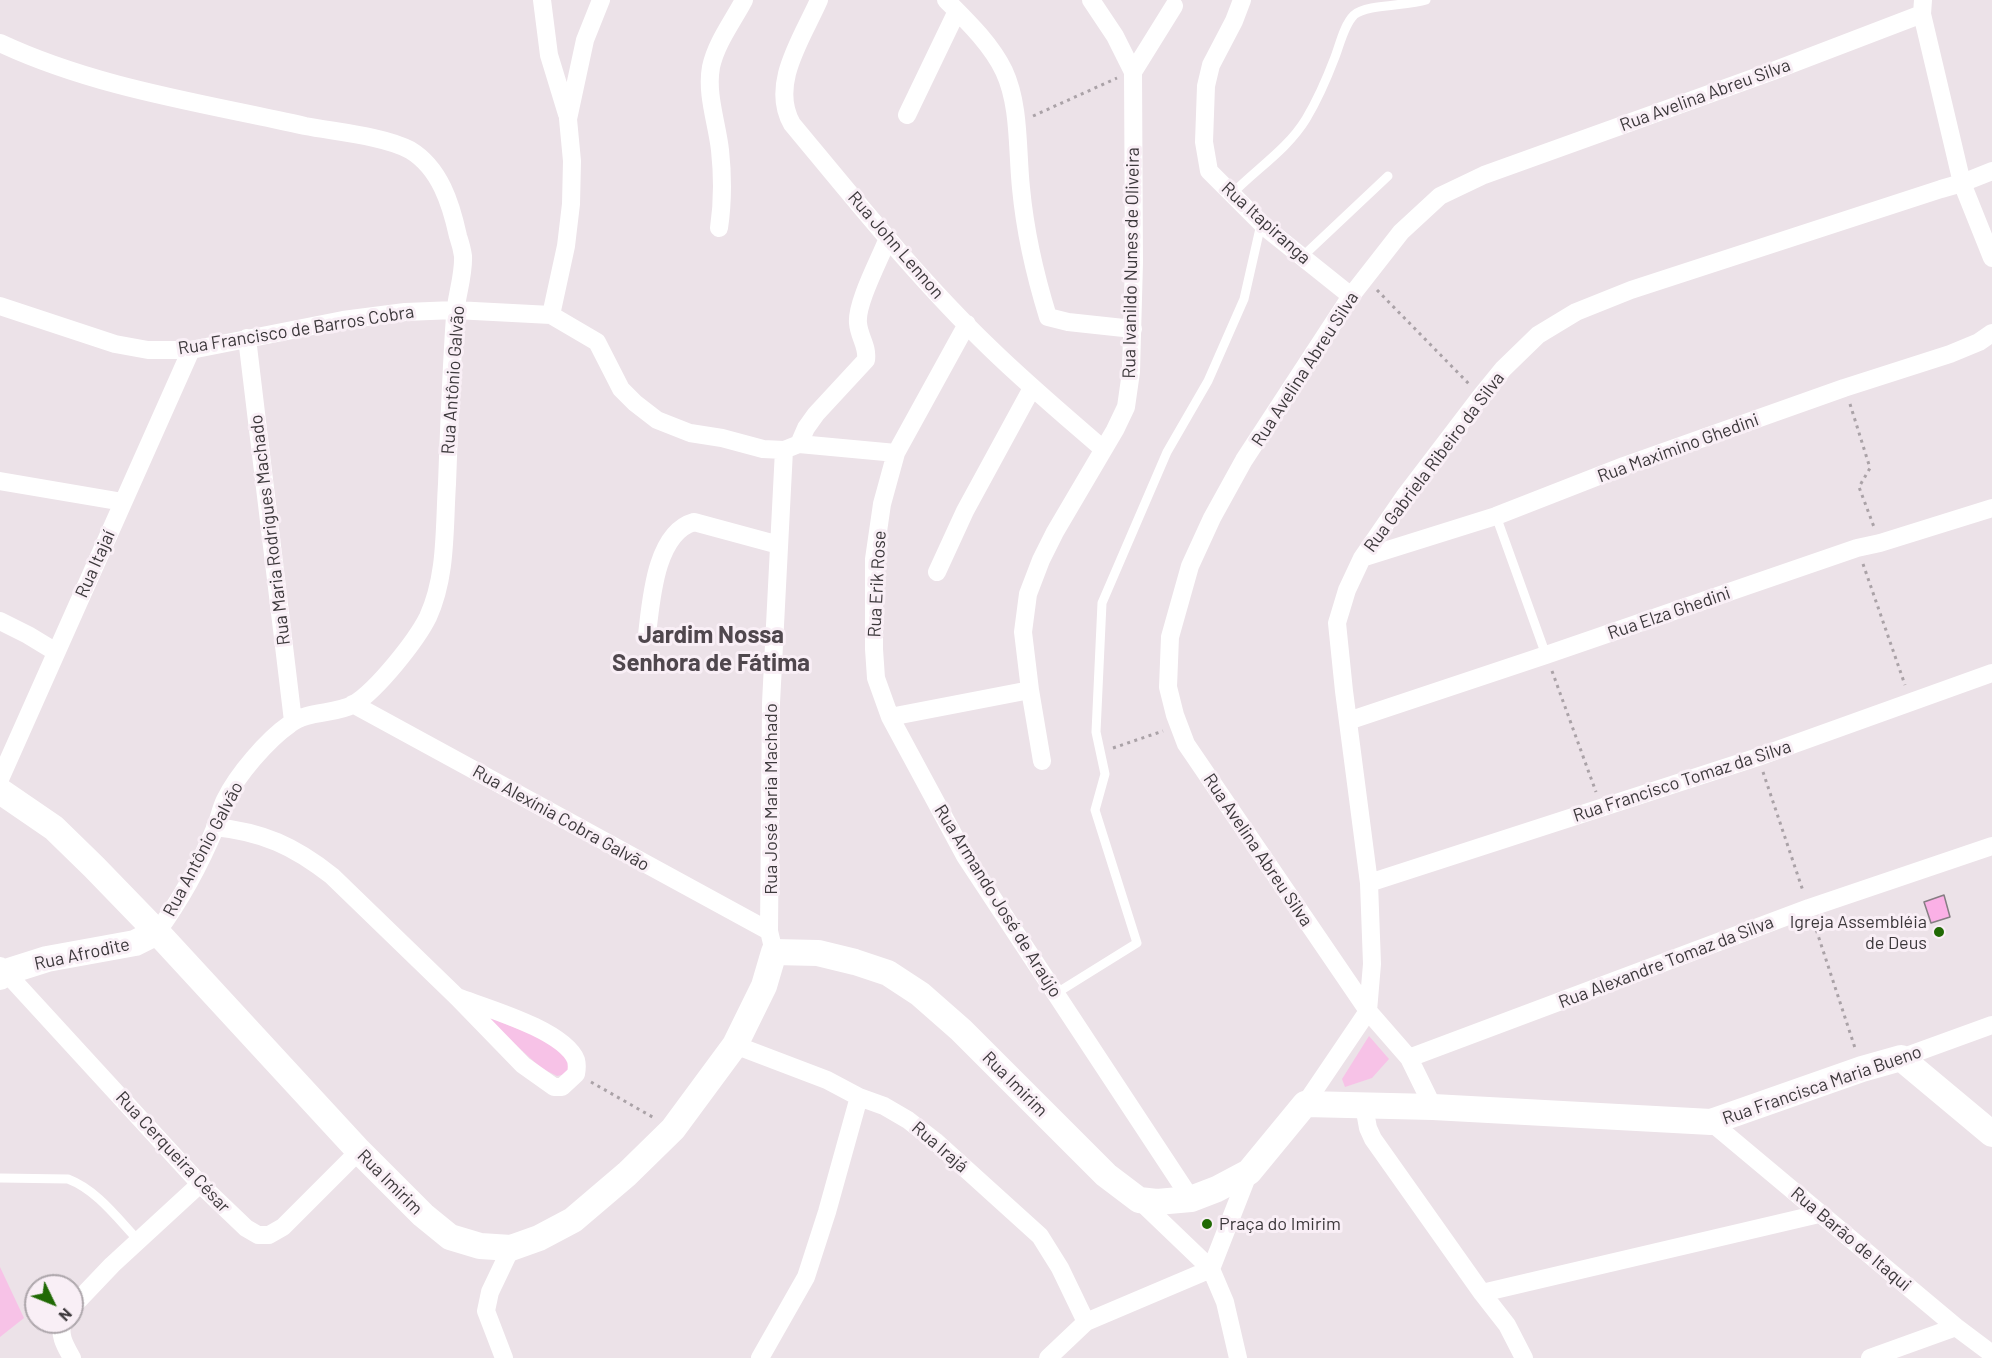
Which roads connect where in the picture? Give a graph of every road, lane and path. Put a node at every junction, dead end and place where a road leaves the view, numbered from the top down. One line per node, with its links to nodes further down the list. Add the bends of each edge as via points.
1 (542, 0): 14 (street, via 549,55)
2 (601, 0): 14 (street, via 585,40)
3 (744, 0): 21 (street, via 711,65 710,88 724,193)
4 (819, 0): 22 (street, Rua John Lennon, via 789,66 783,98 787,115)
5 (1091, 0): 12 (street)
6 (1242, 0): 19 (street, Rua Itapiranga, via 1211,65 1204,110 1209,171)
7 (1426, 0): 19 (lane, via 1365,9 1354,15 1305,121 1289,142)
8 (952, 5): 13 (street); 15 (street, via 992,51 1004,72)
9 (1174, 6): 12 (street)
10 (1922, 7): 18 (street); 25 (street, Rua Avelina Abreu Silva, via 1773,71 1484,175 1440,196 1401,232)
11 (0, 43): 28 (street, Rua Antônio Galvão, via 89,76 389,141 412,152 431,169 446,192 454,219 463,256)
12 (1133, 72): 15 (path); 31 (street, Rua Ivanildo Nunes de Oliveira)
13 (908, 115)
14 (568, 119): 29 (street, via 571,204)
15 (1015, 123): 31 (street, via 1029,244 1048,317)
16 (1992, 171): 18 (street, Rua Gabriela Ribeiro da Silva)
17 (1388, 176): 23 (lane)
18 (1962, 183): 24 (street); 37 (street, Rua Gabriela Ribeiro da Silva, via 1630,290 1576,312 1538,335)
19 (1232, 194): 20 (street, Rua Itapiranga)
20 (1261, 224): 23 (street, Rua Itapiranga); 62 (lane, via 1244,299 1208,381 1167,452 1102,603 1096,732)
21 (719, 228)
22 (888, 238): 30 (street, Rua John Lennon); 38 (street, via 861,304 858,322 866,360)
23 (1302, 257): 26 (street, Rua Itapiranga)
24 (1992, 258)
25 (1366, 278): 26 (street, Rua Avelina Abreu Silva); 37 (path)
26 (1351, 296): 61 (street, Rua Avelina Abreu Silva, via 1244,460 1190,566 1170,637 1168,687)
27 (0, 306): 34 (street, Rua Francisco de Barros Cobra, via 115,344 148,350)
28 (455, 310): 29 (street); 33 (street, Rua Francisco de Barros Cobra, via 343,320); 57 (street, Rua Antônio Galvão, via 442,568 427,617 413,640 375,686)
29 (551, 315): 38 (street, via 597,342 621,388 657,420 690,433 763,449)
30 (967, 324): 35 (street, Rua John Lennon); 40 (street, Rua Erik Rose)
31 (1132, 329): 39 (street, Rua Ivanildo Nunes de Oliveira, via 1125,407)
32 (1992, 333): 36 (street, Rua Maximino Ghedini, via 1950,354)
33 (247, 338): 34 (street, Rua Francisco de Barros Cobra); 59 (street, Rua Maria Rodrigues Machado)
34 (191, 350): 42 (street, Rua Itajaí)
35 (1032, 388): 39 (street, Rua John Lennon); 49 (street, via 965,511)
36 (1844, 388): 44 (street, Rua Maximino Ghedini); 45 (path, via 1870,468 1859,487)
37 (1481, 396): 48 (street, Rua Gabriela Ribeiro da Silva)
38 (791, 447): 40 (street); 46 (street, Rua José Maria Machado)
39 (1103, 449): 55 (street, Rua Ivanildo Nunes de Oliveira, via 1055,532 1028,594 1023,632)
40 (896, 453): 58 (street, Rua Erik Rose, via 882,504 874,559 876,678)
41 (0, 481): 42 (street)
42 (123, 502): 52 (street, Rua Itajaí)
43 (1992, 508): 45 (street, Rua Elza Ghedini)
44 (1496, 516): 48 (street, Rua Maximino Ghedini); 53 (lane)
45 (1880, 543): 47 (street, Rua Elza Ghedini)
46 (779, 545): 51 (street, via 694,522 686,524 672,538 655,573); 73 (street, Rua José Maria Machado, via 771,704)
47 (1857, 548): 53 (street, Rua Elza Ghedini); 56 (path)
48 (1362, 558): 60 (street, Rua Gabriela Ribeiro da Silva, via 1337,623)
49 (937, 572)
50 (0, 621): 52 (street)
51 (647, 635)
52 (56, 652): 65 (street, Rua Itajaí)
53 (1546, 655): 60 (street, Rua Elza Ghedini); 67 (path)
54 (1992, 673): 56 (street, Rua Francisco Tomaz da Silva)
55 (1030, 690): 58 (street); 64 (street, Rua Ivanildo Nunes de Oliveira)
56 (1911, 702): 63 (street, Rua Francisco Tomaz da Silva)
57 (353, 704): 59 (street, Rua Antônio Galvão); 73 (street, Rua Alexínia Cobra Galvão)
58 (890, 717): 75 (street, Rua Armando José de Araújo, via 965,856)
59 (292, 721): 68 (street, Rua Antônio Galvão, via 237,781)
60 (1348, 721): 70 (street, Rua Gabriela Ribeiro da Silva)
61 (1179, 726): 62 (path); 77 (street, Rua Avelina Abreu Silva, via 1186,744)
62 (1101, 752): 75 (lane, via 1105,774 1095,810 1137,943)
63 (1758, 757): 67 (street, Rua Francisco Tomaz da Silva); 71 (path)
64 (1042, 761)
65 (0, 779)
66 (0, 791): 72 (street, Rua Imirim, via 54,828)
67 (1602, 808): 70 (street, Rua Francisco Tomaz da Silva)
68 (215, 827): 72 (street, Rua Antônio Galvão, via 185,888); 76 (street, via 244,830 310,859)
69 (1992, 846): 71 (street, Rua Alexandre Tomaz da Silva)
70 (1369, 884): 77 (street, Rua Gabriela Ribeiro da Silva, via 1372,964)
71 (1809, 908): 80 (street, Rua Alexandre Tomaz da Silva); 82 (path)
72 (157, 932): 74 (street, Rua Afrodite, via 135,943 47,959); 91 (street, Rua Imirim)
73 (772, 942): 79 (street, Rua Imirim, via 764,986); 96 (street, Rua Imirim, via 888,973 920,994 1106,1175)
74 (2, 972): 94 (street, Rua Cerqueira César)
75 (1055, 994): 95 (street, Rua Armando José de Araújo)
76 (457, 997): 83 (street, via 540,1028 571,1051 577,1061); 83 (street, via 501,1044 543,1080 562,1087)
77 (1368, 1011): 80 (street, Rua Avelina Abreu Silva); 85 (street)
78 (1992, 1025): 81 (street, Rua Francisca Maria Bueno)
79 (735, 1045): 84 (street, Rua Irajá, via 827,1080); 89 (street, Rua Imirim)
80 (1409, 1058): 87 (street, Rua Avelina Abreu Silva)
81 (1901, 1059): 82 (street, Rua Francisca Maria Bueno); 90 (street)
82 (1862, 1069): 88 (street, Rua Francisca Maria Bueno)
83 (576, 1074): 89 (path)
84 (859, 1097): 103 (street, Rua Irajá, via 908,1120 1040,1236); 109 (street, via 806,1277)
85 (1305, 1104): 86 (street, Rua Francisca Maria Bueno); 92 (street)
86 (1364, 1106): 87 (street, Rua Francisca Maria Bueno); 101 (street, via 1373,1139)
87 (1433, 1107): 88 (street, Rua Francisca Maria Bueno)
88 (1712, 1122): 97 (street, Rua Barão de Itaqui)
89 (673, 1129): 99 (street, Rua Imirim, via 573,1220)
90 (1992, 1134)
91 (359, 1151): 94 (street, Rua Cerqueira César, via 283,1227 269,1235 258,1235 246,1228); 99 (street, Rua Imirim, via 450,1237 480,1246)
92 (1249, 1172): 95 (street); 100 (street)
93 (0, 1178): 98 (lane, via 68,1179 78,1183)
94 (200, 1184): 98 (street)
95 (1191, 1199): 96 (street)
96 (1139, 1200): 100 (street)
97 (1819, 1214): 101 (street); 104 (street, Rua Barão de Itaqui)
98 (138, 1240): 102 (street)
99 (511, 1248): 108 (street, via 490,1292 486,1311)
100 (1211, 1269): 103 (street); 111 (street, via 1225,1302)
101 (1482, 1293): 112 (street, via 1507,1325)
102 (84, 1295)
103 (1086, 1322): 110 (street)
104 (1956, 1327): 106 (street, Rua Barão de Itaqui); 113 (street)
105 (62, 1334): 107 (street)
106 (1992, 1354)
107 (72, 1358)
108 (504, 1358)
109 (760, 1358)
110 (1048, 1358)
111 (1238, 1358)
112 (1524, 1358)
113 (1870, 1358)

